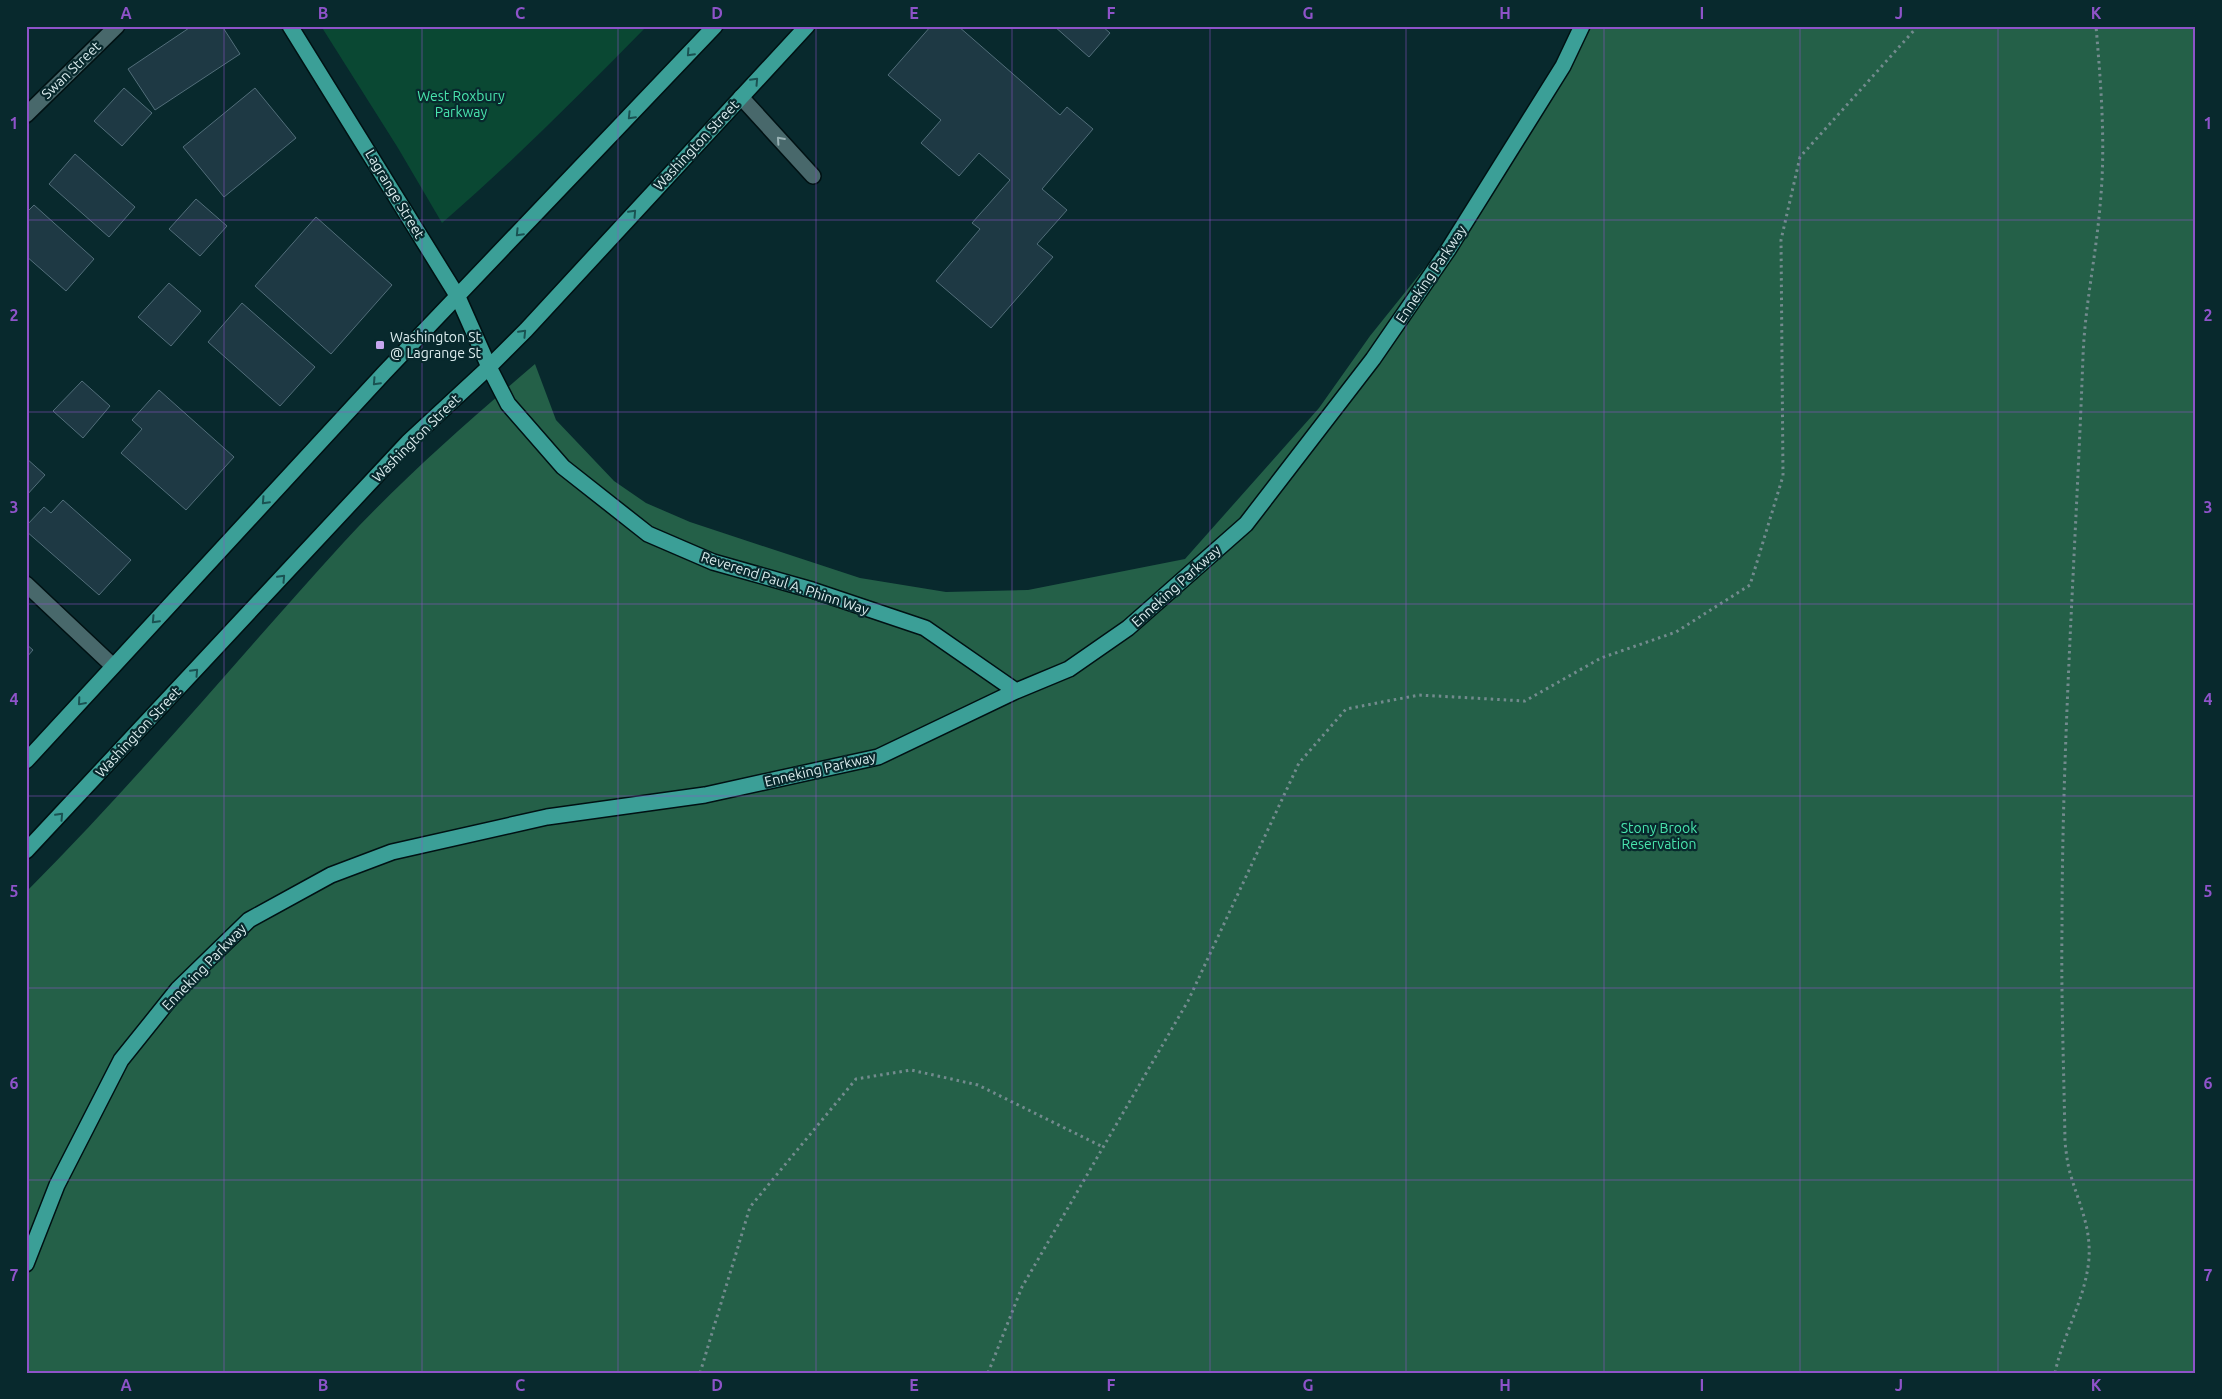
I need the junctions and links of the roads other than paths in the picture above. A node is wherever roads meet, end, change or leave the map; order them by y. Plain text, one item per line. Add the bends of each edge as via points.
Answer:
1 (117, 26) edge
2 (290, 26) edge
3 (715, 26) edge
4 (807, 26) edge
5 (1582, 26) edge
6 (741, 97) junction
7 (26, 115) edge
8 (813, 176) dead end
9 (458, 297) junction
10 (489, 367) junction
11 (26, 584) edge
12 (113, 666) junction
13 (1016, 691) junction
14 (26, 761) edge
15 (26, 851) edge
16 (26, 1264) edge

1 - 7 street, Swan Street
2 - 9 main road, Lagrange Street
3 -> 9 main road
6 -> 4 main road, Washington Street
5 - 13 main road, Enneking Parkway via 1563,66 1448,250 1373,358 1246,524 1128,628 1069,669
8 -> 6 street
10 -> 6 main road, Washington Street
9 - 10 main road, Lagrange Street
9 -> 12 main road
10 - 13 main road, Reverend Paul A. Phinn Way via 508,404 563,467 648,534 713,562 812,590 925,628
15 -> 10 main road, Washington Street via 408,442
11 - 12 street
12 -> 14 main road
13 - 16 main road, Enneking Parkway via 878,757 705,795 547,817 392,852 330,875 249,920 178,990 122,1060 57,1185

